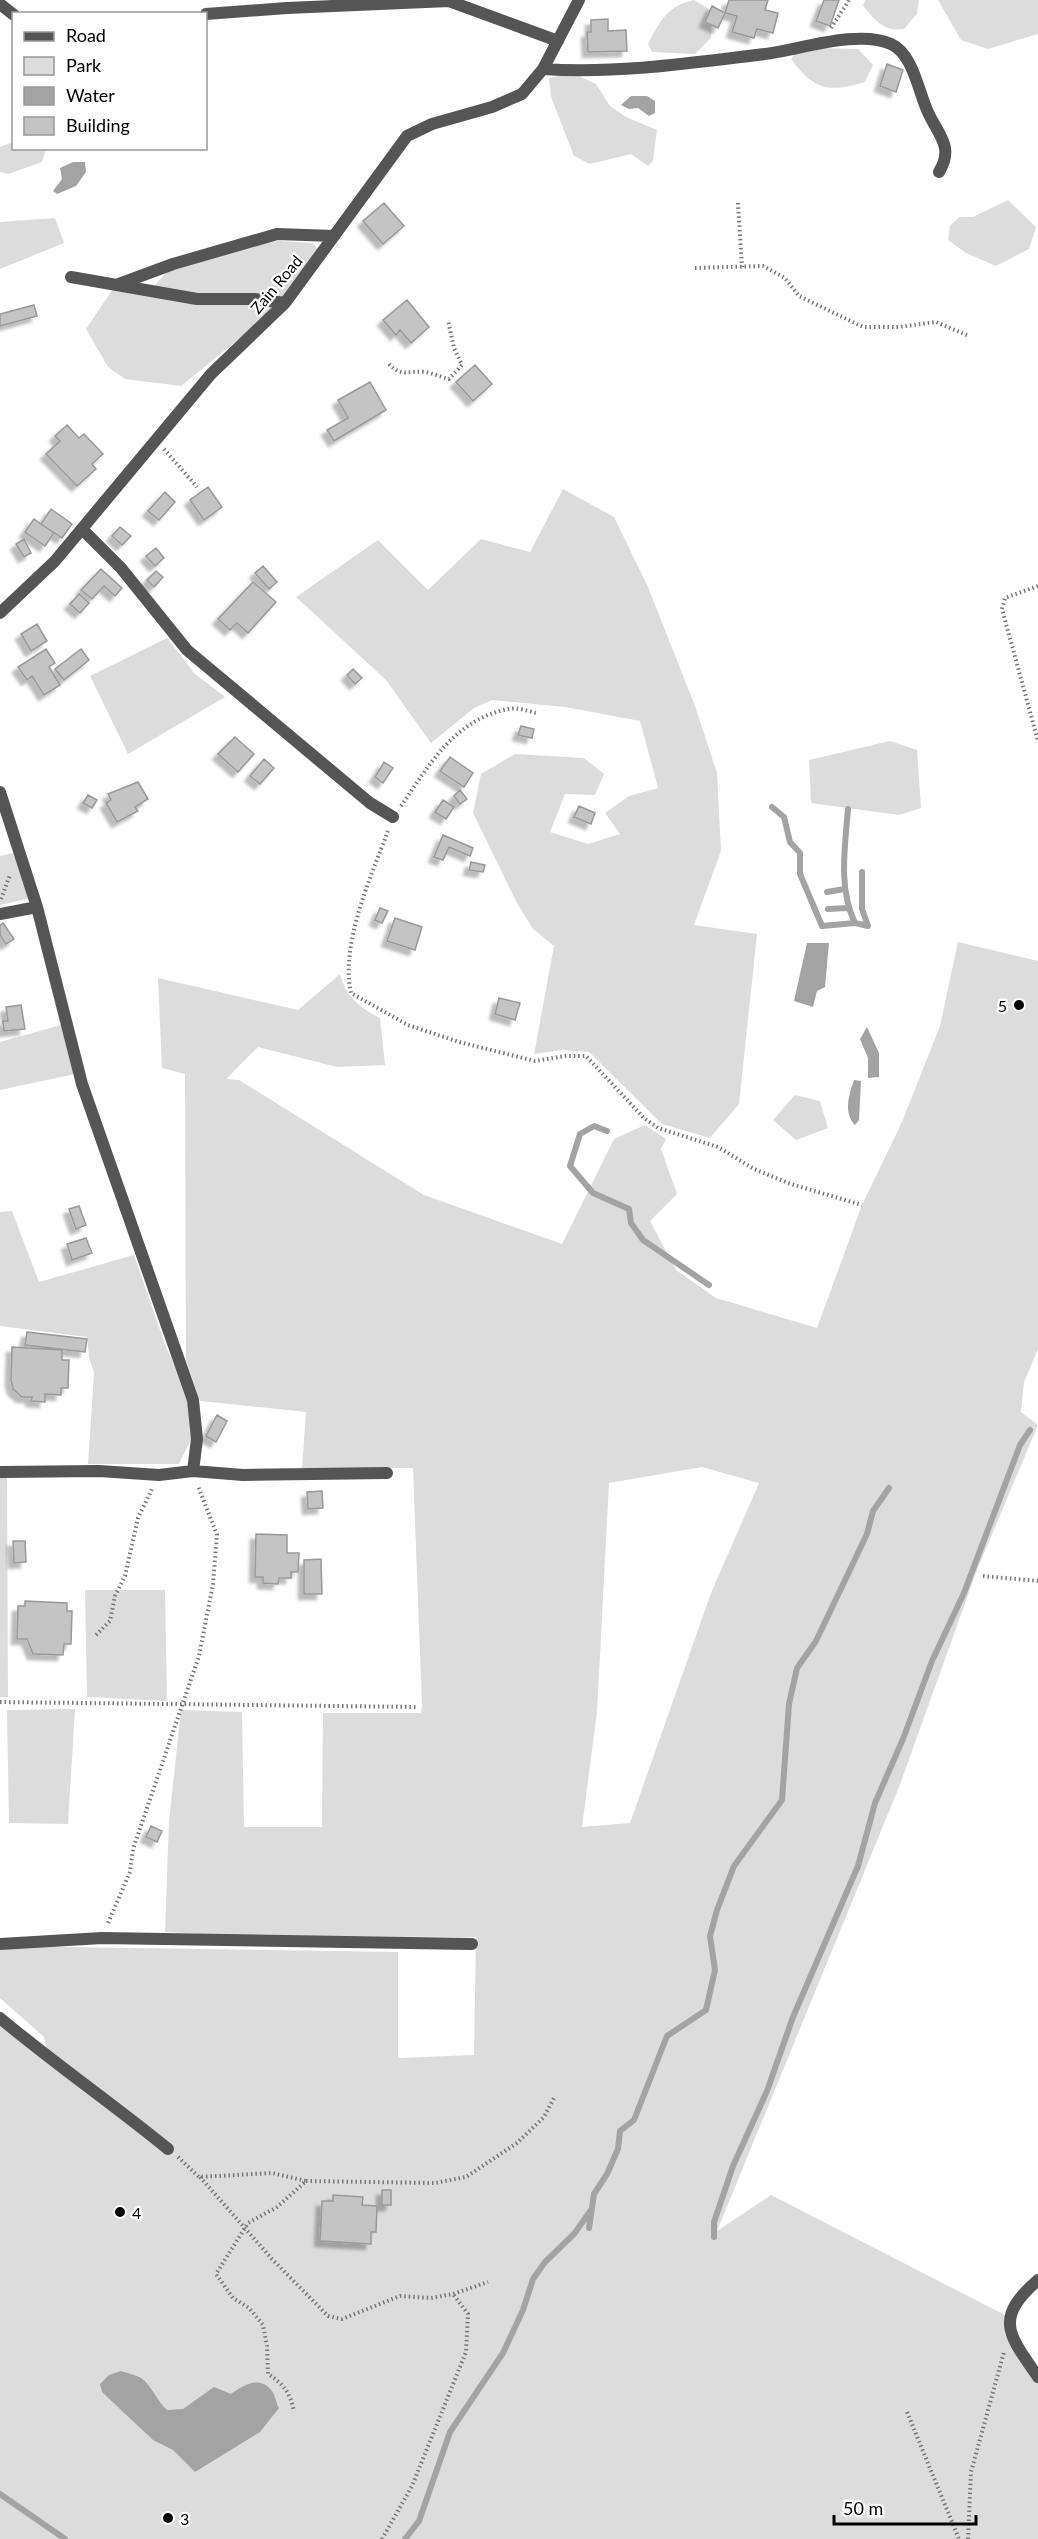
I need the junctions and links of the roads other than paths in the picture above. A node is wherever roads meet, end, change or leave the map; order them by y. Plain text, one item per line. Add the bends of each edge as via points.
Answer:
1 (579, 0) edge
2 (449, 1) edge
3 (0, 4) edge
4 (12, 13) edge
5 (207, 14) edge
6 (558, 41) junction
7 (543, 69) junction
8 (939, 172) dead end
9 (334, 236) junction
10 (71, 277) dead end
11 (119, 284) junction
12 (285, 303) junction
13 (82, 529) junction
14 (0, 613) edge
15 (0, 792) edge
16 (393, 817) road end
17 (36, 906) junction
18 (0, 914) edge
19 (193, 1471) junction
20 (0, 1472) edge
21 (387, 1473) dead end
22 (0, 1944) edge
23 (472, 1944) dead end
24 (0, 2018) edge
25 (168, 2149) road end
26 (1038, 2280) edge
27 (1038, 2377) edge

1 - 6 street, Zain Road
2 - 5 street
2 - 6 street
3 - 4 street
6 - 7 street, Zain Road
7 - 8 street via 584,72 821,44 873,40 890,43 909,64 943,140 945,162
7 - 9 street, Zain Road via 522,94 407,136
9 - 11 street via 277,234
9 - 12 street, Zain Road
10 - 11 street
11 - 12 street via 197,299
12 - 13 street, Zain Road via 211,374
13 - 14 street, Zain Road via 27,590
13 - 16 street via 121,568 187,650 361,797
15 - 17 street
17 - 18 street
17 - 19 street via 82,1084 193,1400 197,1439
19 - 20 street via 159,1475
19 - 21 street via 255,1475
22 - 23 street via 102,1938
24 - 25 street
26 - 27 street via 1018,2298 1009,2320 1010,2332

